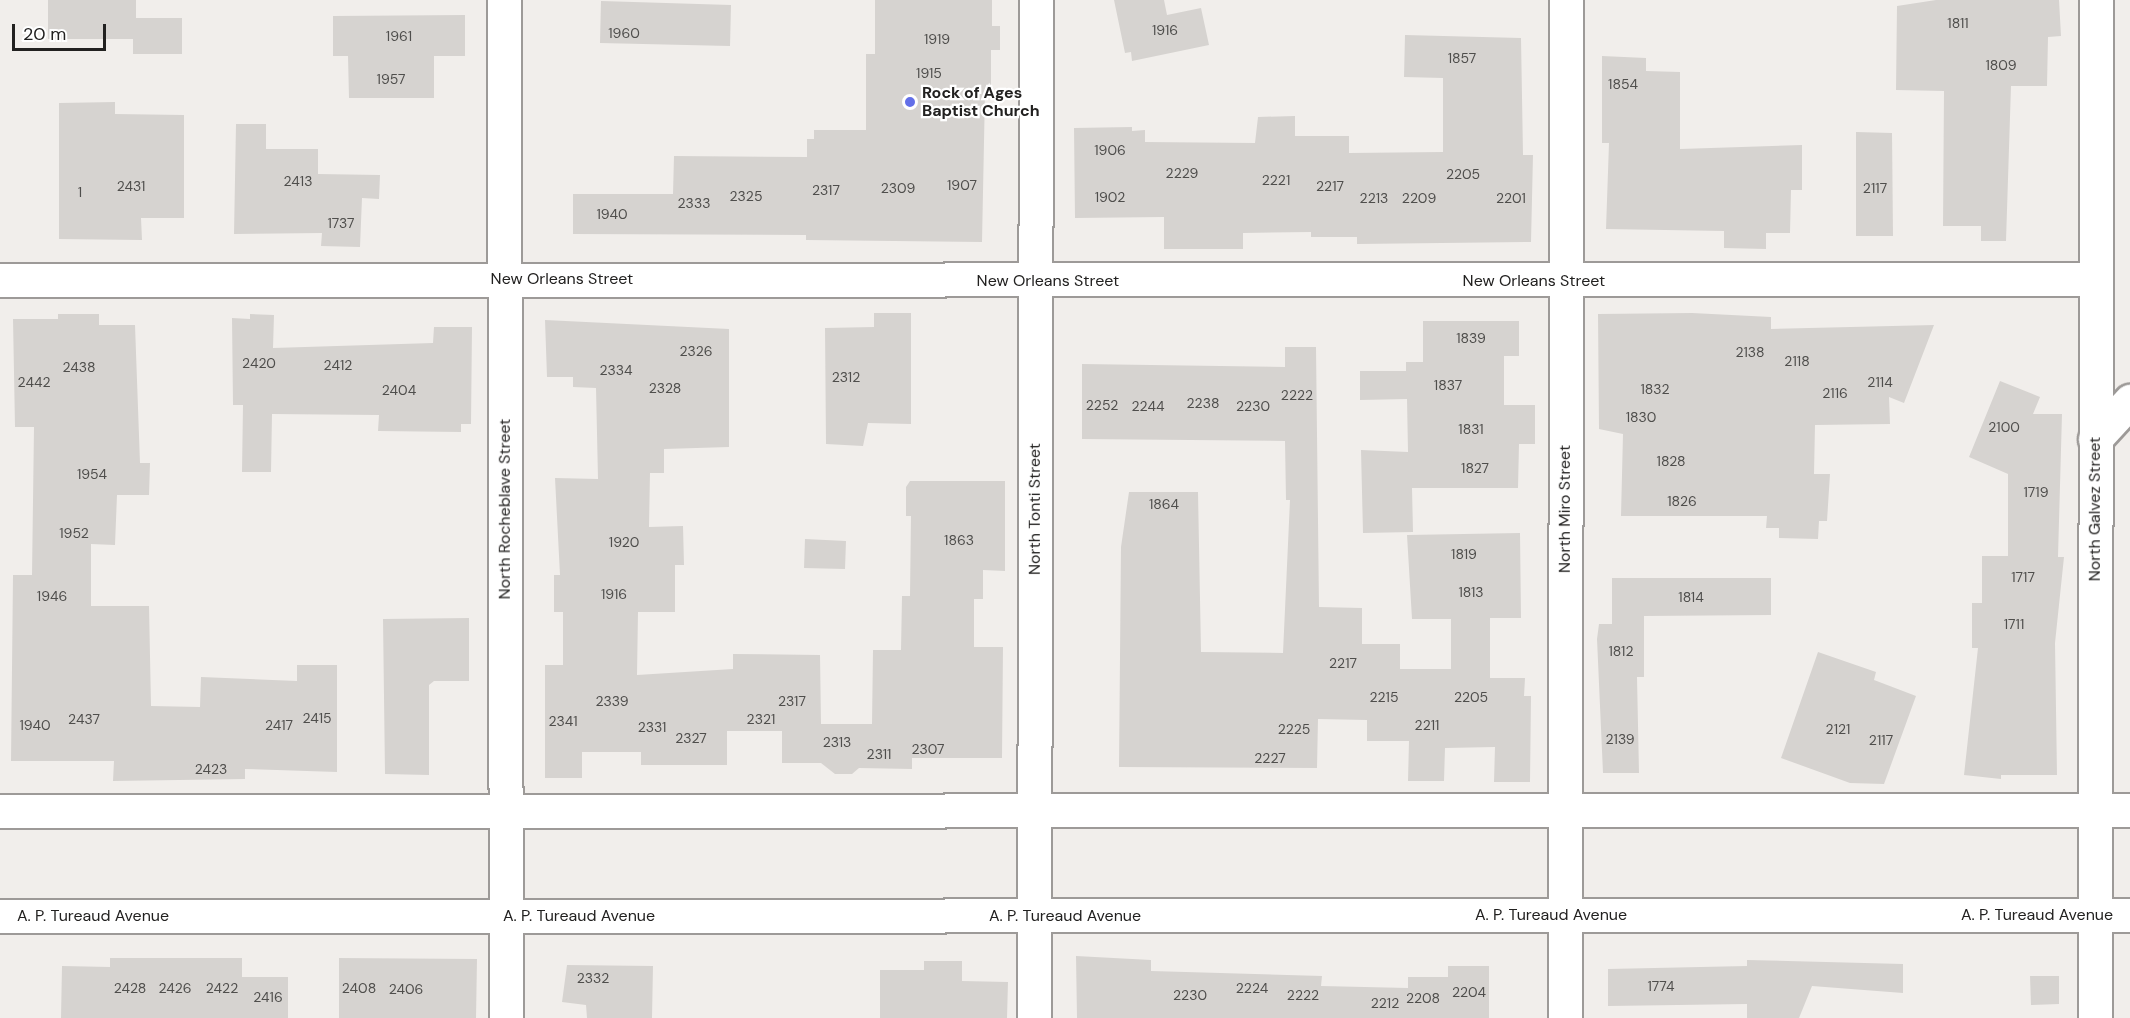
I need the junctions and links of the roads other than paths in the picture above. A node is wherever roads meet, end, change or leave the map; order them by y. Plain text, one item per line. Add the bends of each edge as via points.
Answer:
1 (504, 0) edge
2 (1036, 0) edge
3 (1566, 0) edge
4 (2096, 0) edge
5 (504, 278) junction
6 (2096, 279) junction
7 (0, 280) edge
8 (1035, 281) junction
9 (1566, 281) junction
10 (2130, 401) edge
11 (2095, 439) junction
12 (2095, 810) junction
13 (2130, 810) edge
14 (0, 811) edge
15 (506, 811) junction
16 (1035, 811) junction
17 (1565, 811) junction
18 (2095, 915) junction
19 (2130, 915) edge
20 (0, 916) edge
21 (506, 916) junction
22 (1035, 916) junction
23 (1565, 916) junction
24 (506, 1018) edge
25 (1034, 1018) edge
26 (1565, 1018) edge
27 (2095, 1018) edge

1 - 5 street, North Rocheblave Street
2 - 8 street, North Tonti Street
3 - 9 street, North Miro Street
4 - 6 street, North Galvez Street
5 - 7 street, New Orleans Street
5 - 8 street, New Orleans Street
5 - 15 street, North Rocheblave Street
6 - 9 street, New Orleans Street
6 - 11 street, North Galvez Street
8 - 9 street, New Orleans Street
8 - 16 street, North Tonti Street
9 - 17 street, North Miro Street
10 - 11 street
11 - 12 street, North Galvez Street
12 - 13 street
12 - 17 street
12 - 18 street, North Galvez Street
14 - 15 street
15 - 16 street
15 - 21 street, North Rocheblave Street
16 - 17 street
16 - 22 street, North Tonti Street
17 - 23 street, North Miro Street
18 - 19 street, A. P. Tureaud Avenue
18 - 23 street, A. P. Tureaud Avenue
18 - 27 street, North Galvez Street
20 - 21 street, A. P. Tureaud Avenue
21 - 22 street, A. P. Tureaud Avenue
21 - 24 street, North Rocheblave Street
22 - 23 street, A. P. Tureaud Avenue
22 - 25 street, North Tonti Street
23 - 26 street, North Miro Street

